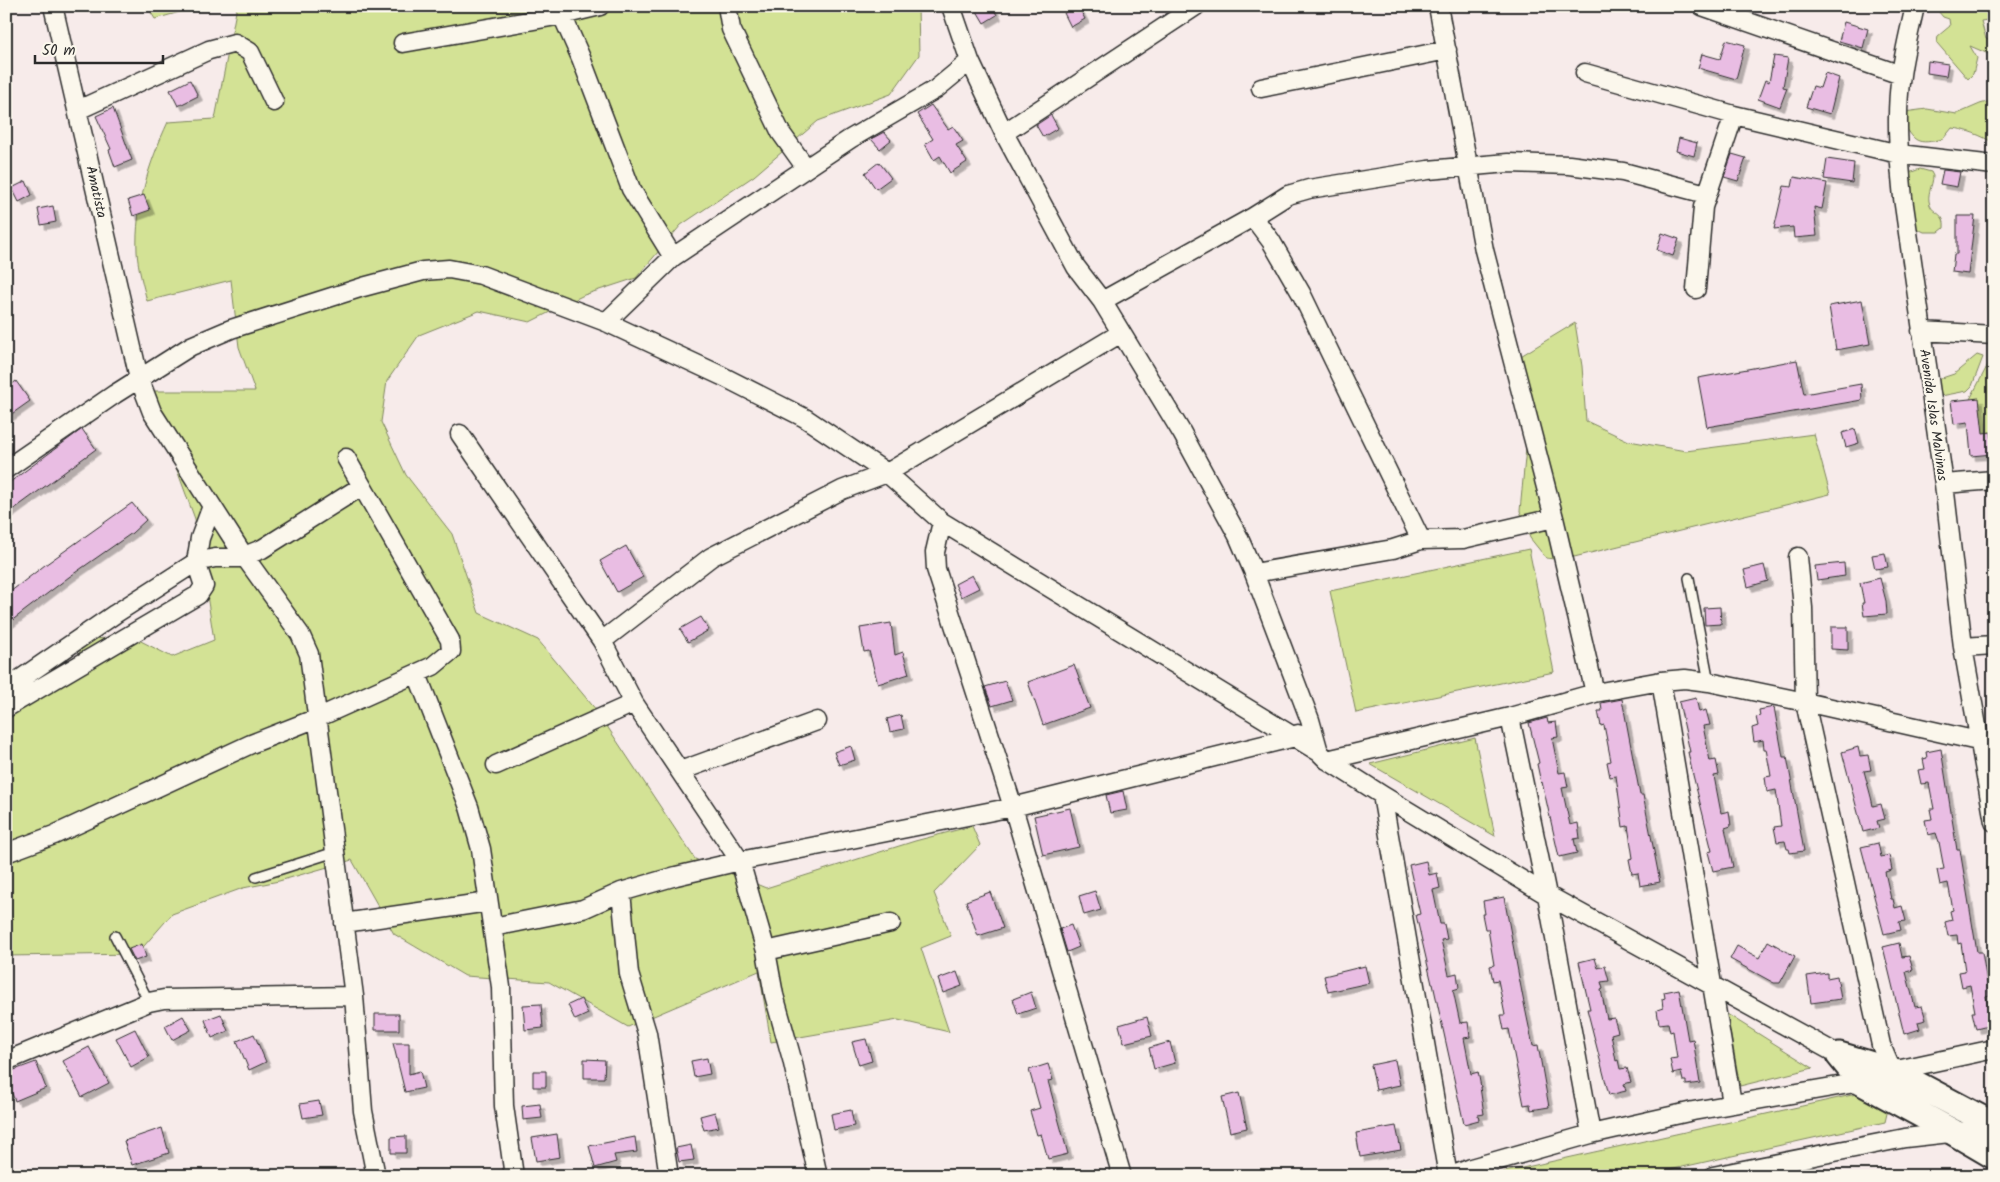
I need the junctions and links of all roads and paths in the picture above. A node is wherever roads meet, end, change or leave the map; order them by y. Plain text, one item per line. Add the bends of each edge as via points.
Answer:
1 (53, 6) edge
2 (600, 6) edge
3 (727, 6) edge
4 (951, 6) edge
5 (1196, 6) edge
6 (1438, 6) edge
7 (1702, 6) edge
8 (1915, 6) edge
9 (562, 16) junction
10 (403, 43) dead end
11 (1447, 50) junction
12 (970, 61) junction
13 (1585, 73) dead end
14 (1901, 75) junction
15 (1261, 88) dead end
16 (274, 102) dead end
17 (78, 110) junction
18 (1734, 115) junction
19 (1004, 133) junction
20 (1899, 154) junction
21 (1994, 165) edge
22 (1467, 166) junction
23 (806, 168) junction
24 (1706, 194) junction
25 (1253, 218) junction
26 (674, 257) junction
27 (1696, 289) dead end
28 (1102, 300) junction
29 (606, 322) junction
30 (1921, 331) junction
31 (1121, 333) junction
32 (1994, 335) edge
33 (139, 378) junction
34 (460, 434) dead end
35 (346, 458) dead end
36 (6, 469) edge
37 (887, 473) junction
38 (1994, 480) edge
39 (1944, 484) junction
40 (362, 486) junction
41 (212, 506) junction
42 (1554, 518) junction
43 (942, 522) junction
44 (1421, 540) junction
45 (244, 556) junction
46 (1798, 557) dead end
47 (196, 562) junction
48 (1254, 573) junction
49 (1689, 578) dead end
50 (602, 641) junction
51 (1994, 645) edge
52 (1963, 647) junction
53 (417, 674) junction
54 (1661, 681) junction
55 (1709, 682) junction
56 (6, 688) edge
57 (1595, 694) junction
58 (1805, 702) junction
59 (634, 703) junction
60 (6, 708) edge
61 (1510, 717) junction
62 (317, 718) junction
63 (1310, 720) junction
64 (817, 721) dead end
65 (1295, 737) junction
66 (1986, 745) edge
67 (1323, 756) junction
68 (496, 765) dead end
69 (680, 772) junction
70 (1382, 795) junction
71 (1013, 808) junction
72 (1994, 822) edge
73 (335, 852) junction
74 (6, 853) edge
75 (740, 861) junction
76 (256, 877) dead end
77 (621, 892) junction
78 (1547, 895) junction
79 (488, 902) junction
80 (891, 923) dead end
81 (344, 924) junction
82 (492, 927) junction
83 (115, 936) dead end
84 (766, 951) junction
85 (1713, 986) junction
86 (354, 996) junction
87 (149, 1002) junction
88 (1994, 1049) edge
89 (1839, 1055) junction
90 (6, 1061) edge
91 (1892, 1071) junction
92 (1861, 1082) junction
93 (1732, 1103) junction
94 (1994, 1127) edge
95 (1953, 1132) junction
96 (1591, 1134) junction
97 (1994, 1156) edge
98 (376, 1176) edge
99 (514, 1176) edge
100 (669, 1176) edge
101 (818, 1176) edge
102 (1122, 1176) edge
103 (1449, 1176) edge
104 (1713, 1176) edge

1 - 17 street, Amatista
2 - 9 street
3 - 23 street via 731,29 781,133
4 - 12 street
5 - 19 street
6 - 11 street
7 - 14 street
8 - 14 street, Avenida Islas Malvinas
9 - 10 street
9 - 26 street via 631,189
11 - 15 street
11 - 22 street
12 - 19 street
12 - 23 street via 936,89
13 - 18 street
14 - 20 street, Avenida Islas Malvinas
16 - 17 street via 250,52 235,43 209,50
17 - 33 street, Amatista
18 - 20 street
18 - 24 street
19 - 28 street via 1076,267
20 - 21 street
20 - 30 street, Avenida Islas Malvinas
22 - 24 street via 1508,163 1569,165 1623,172
22 - 25 street via 1309,190 1288,196
22 - 42 street via 1484,250
23 - 26 street
24 - 27 street
25 - 28 street
25 - 44 street via 1271,241 1301,293
26 - 29 street
28 - 31 street
29 - 33 street via 481,274 449,268 423,271 232,330 191,346
29 - 37 street via 805,418
30 - 32 street
30 - 39 street, Avenida Islas Malvinas
31 - 37 street
31 - 48 street via 1215,492
33 - 36 street
33 - 41 street, Amatista via 152,412
34 - 50 street
35 - 40 street
37 - 43 street
37 - 50 street via 842,490 711,557
38 - 39 street
39 - 52 street, Avenida Islas Malvinas
40 - 45 street via 262,549
40 - 53 street via 450,640 451,651
41 - 45 street, Amatista
41 - 47 street via 200,538
42 - 44 street via 1463,539
42 - 57 street
43 - 65 street
43 - 71 street via 934,552 936,569
44 - 48 street via 1393,549
45 - 47 street
45 - 62 street, Amatista via 300,634 309,654
46 - 58 street via 1803,608
47 - 56 street
47 - 60 street via 204,586 198,595
48 - 63 street
49 - 55 lane
50 - 59 street
51 - 52 street
52 - 66 street, Avenida Islas Malvinas
53 - 62 street
53 - 79 street via 469,806 481,848
54 - 55 street
54 - 57 street
54 - 85 street
55 - 58 street
57 - 61 street
58 - 66 street
58 - 91 street via 1881,1045
59 - 68 street
59 - 69 street
61 - 67 street
61 - 78 street
62 - 73 street, Amatista
62 - 74 street via 251,744 54,836
63 - 65 street
63 - 67 street
64 - 69 street
65 - 67 street
65 - 71 street
66 - 72 street, Avenida Islas Malvinas
67 - 70 street
69 - 75 street
70 - 78 street
70 - 103 street
71 - 75 street
71 - 102 street
73 - 76 lane
73 - 81 street, Amatista
75 - 77 street
75 - 84 street
77 - 82 street via 583,909
77 - 100 street via 629,974 647,1033
78 - 85 street
78 - 96 street
79 - 81 street
79 - 82 street
80 - 84 street
81 - 86 street, Amatista
82 - 99 street via 501,987 504,1106
83 - 87 lane
84 - 101 street
85 - 89 street
85 - 93 street
86 - 87 street via 164,999
86 - 98 street, Amatista via 364,1111
87 - 90 street
88 - 91 street
89 - 91 main road
89 - 92 main road
91 - 92 street
91 - 94 main road
92 - 93 street
92 - 95 main road
93 - 96 street
94 - 95 street
95 - 97 main road
95 - 104 street via 1905,1138
96 - 103 street

